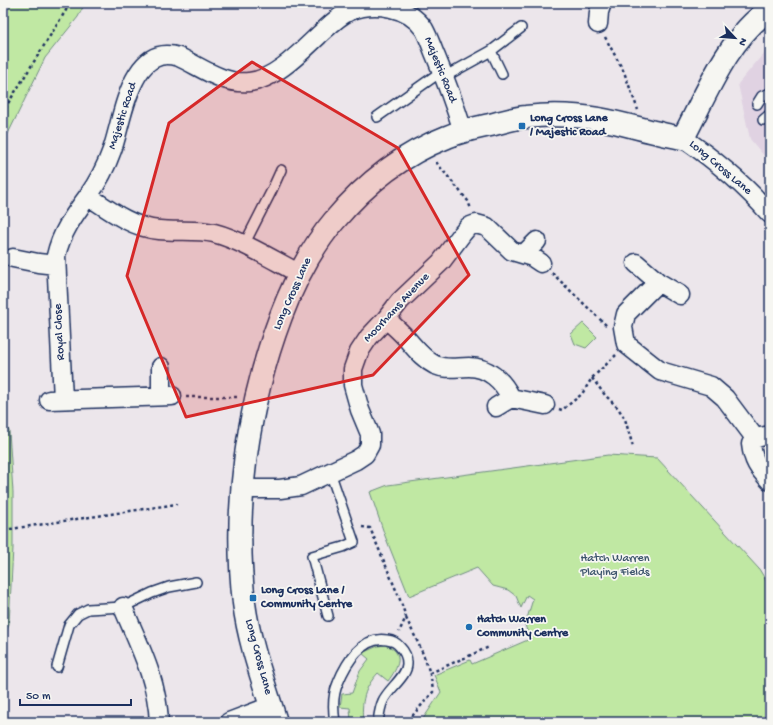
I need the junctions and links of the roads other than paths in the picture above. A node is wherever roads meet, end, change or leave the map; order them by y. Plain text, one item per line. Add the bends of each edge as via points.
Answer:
1 (602, 3) edge
2 (391, 5) edge
3 (770, 9) edge
4 (598, 24) road end
5 (521, 28) dead end
6 (491, 52) junction
7 (443, 74) junction
8 (502, 74) dead end
9 (770, 93) edge
10 (756, 104) dead end
11 (377, 117) dead end
12 (463, 131) junction
13 (683, 138) junction
14 (281, 170) dead end
15 (88, 196) junction
16 (770, 214) edge
17 (537, 241) dead end
18 (244, 245) junction
19 (524, 254) junction
20 (13, 258) dead end
21 (541, 263) road end
22 (636, 263) dead end
23 (56, 265) junction
24 (300, 274) junction
25 (658, 282) junction
26 (680, 294) dead end
27 (386, 319) junction
28 (161, 367) dead end
29 (544, 405) road end
30 (762, 437) edge
31 (330, 472) junction
32 (770, 480) edge
33 (243, 489) junction
34 (196, 582) dead end
35 (123, 606) junction
36 (328, 616) dead end
37 (57, 667) dead end
38 (274, 714) edge
39 (159, 722) edge
40 (229, 722) edge
41 (335, 722) edge
42 (378, 722) edge

1 - 4 street
2 - 7 street, Majestic Road via 410,16 423,28
2 - 15 street, Majestic Road via 349,11 337,18 272,74 250,82 227,80 171,54 163,54 152,59 143,67 132,86 107,165
3 - 13 street via 734,46 712,81
5 - 6 lane
6 - 7 lane
6 - 8 lane
7 - 11 lane
7 - 12 street, Majestic Road
9 - 10 lane via 762,96
12 - 13 street, Long Cross Lane via 523,117 561,116 600,119
12 - 24 street, Long Cross Lane via 400,161 377,178 333,222 310,254
13 - 16 street, Long Cross Lane via 723,168
14 - 18 lane
15 - 18 street via 120,216 152,230 204,231
15 - 23 street, Royal Close via 64,232
17 - 19 street
18 - 24 street
19 - 21 street
19 - 27 street, Moorhams Avenue via 512,251 487,226 476,224 468,227 442,262
20 - 23 street
22 - 25 street
23 - 28 street, Royal Close via 56,399 167,396
24 - 33 street, Long Cross Lane via 276,328 256,397
25 - 26 street
25 - 30 street via 626,314 623,327 626,344 660,371 711,386
27 - 29 street via 429,361 440,367 478,368 496,377 501,382 504,402
27 - 31 street, Moorhams Avenue via 364,344 353,369 354,393 370,434 370,445 361,457
30 - 32 street via 750,444 752,456 759,470
31 - 33 street, Moorhams Avenue via 308,483 290,488
31 - 36 lane via 354,542 312,556
33 - 38 street, Long Cross Lane via 241,540 244,604 252,641
34 - 35 lane via 169,587
35 - 37 lane via 88,609 78,614 70,625
35 - 39 street via 152,676
38 - 40 street
41 - 42 lane via 334,699 346,668 356,652 370,641 383,639 395,642 405,652 408,664 382,701

